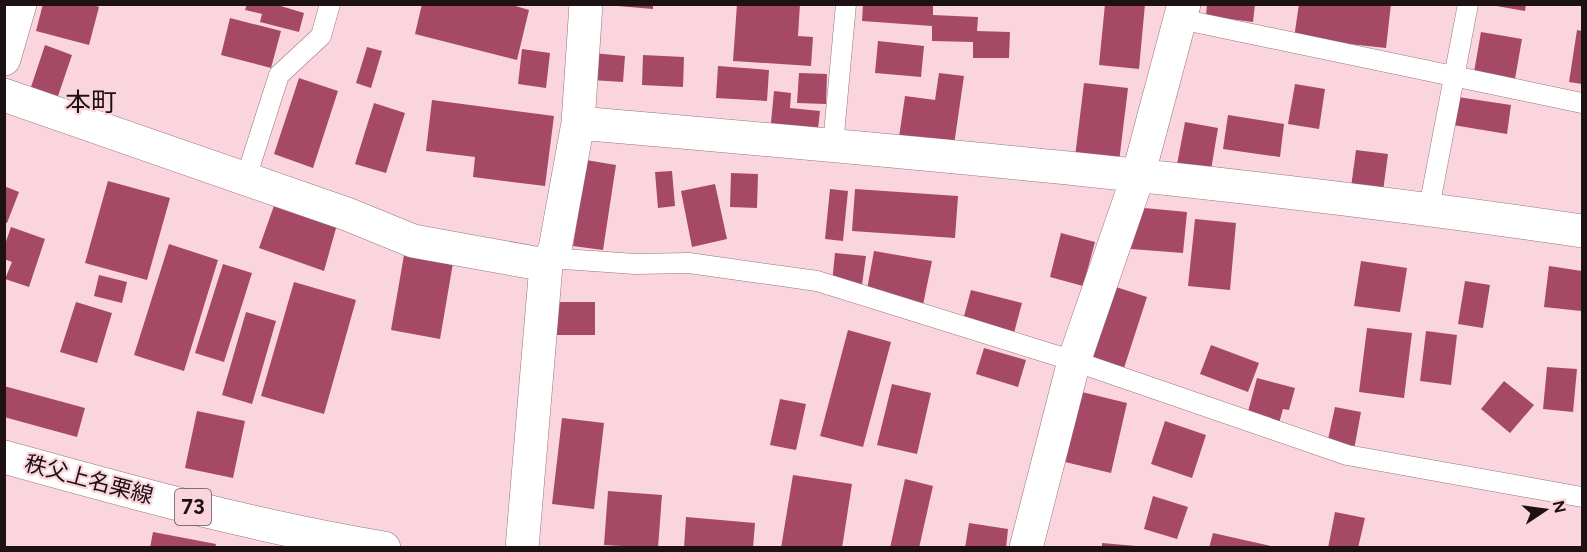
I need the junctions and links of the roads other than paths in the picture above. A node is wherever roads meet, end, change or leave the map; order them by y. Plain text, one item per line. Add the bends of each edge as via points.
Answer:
1 (20, 4) edge
2 (330, 4) edge
3 (586, 4) edge
4 (846, 4) edge
5 (1468, 4) edge
6 (1182, 12) edge
7 (4, 59) edge
8 (1454, 76) junction
9 (4, 95) edge
10 (1582, 103) edge
11 (578, 123) junction
12 (833, 145) junction
13 (1138, 176) junction
14 (246, 178) junction
15 (1429, 208) junction
16 (1582, 231) edge
17 (548, 262) junction
18 (1074, 361) junction
19 (4, 457) edge
20 (1582, 497) edge
21 (384, 548) edge
22 (522, 548) edge
23 (1026, 548) edge

1 - 7 street
2 - 14 lane via 321,36 279,75
3 - 11 street
4 - 12 lane
5 - 8 lane
6 - 8 lane
6 - 13 street
8 - 10 lane
8 - 15 lane
9 - 14 street
11 - 12 street
11 - 17 street via 555,249
12 - 13 street
13 - 15 street
13 - 18 street
14 - 17 street via 413,241
15 - 16 street
17 - 18 lane via 688,264 817,281
17 - 22 street
18 - 20 lane via 1347,455
18 - 23 street
19 - 21 street, 秩父上名栗線 / 73 via 303,533

